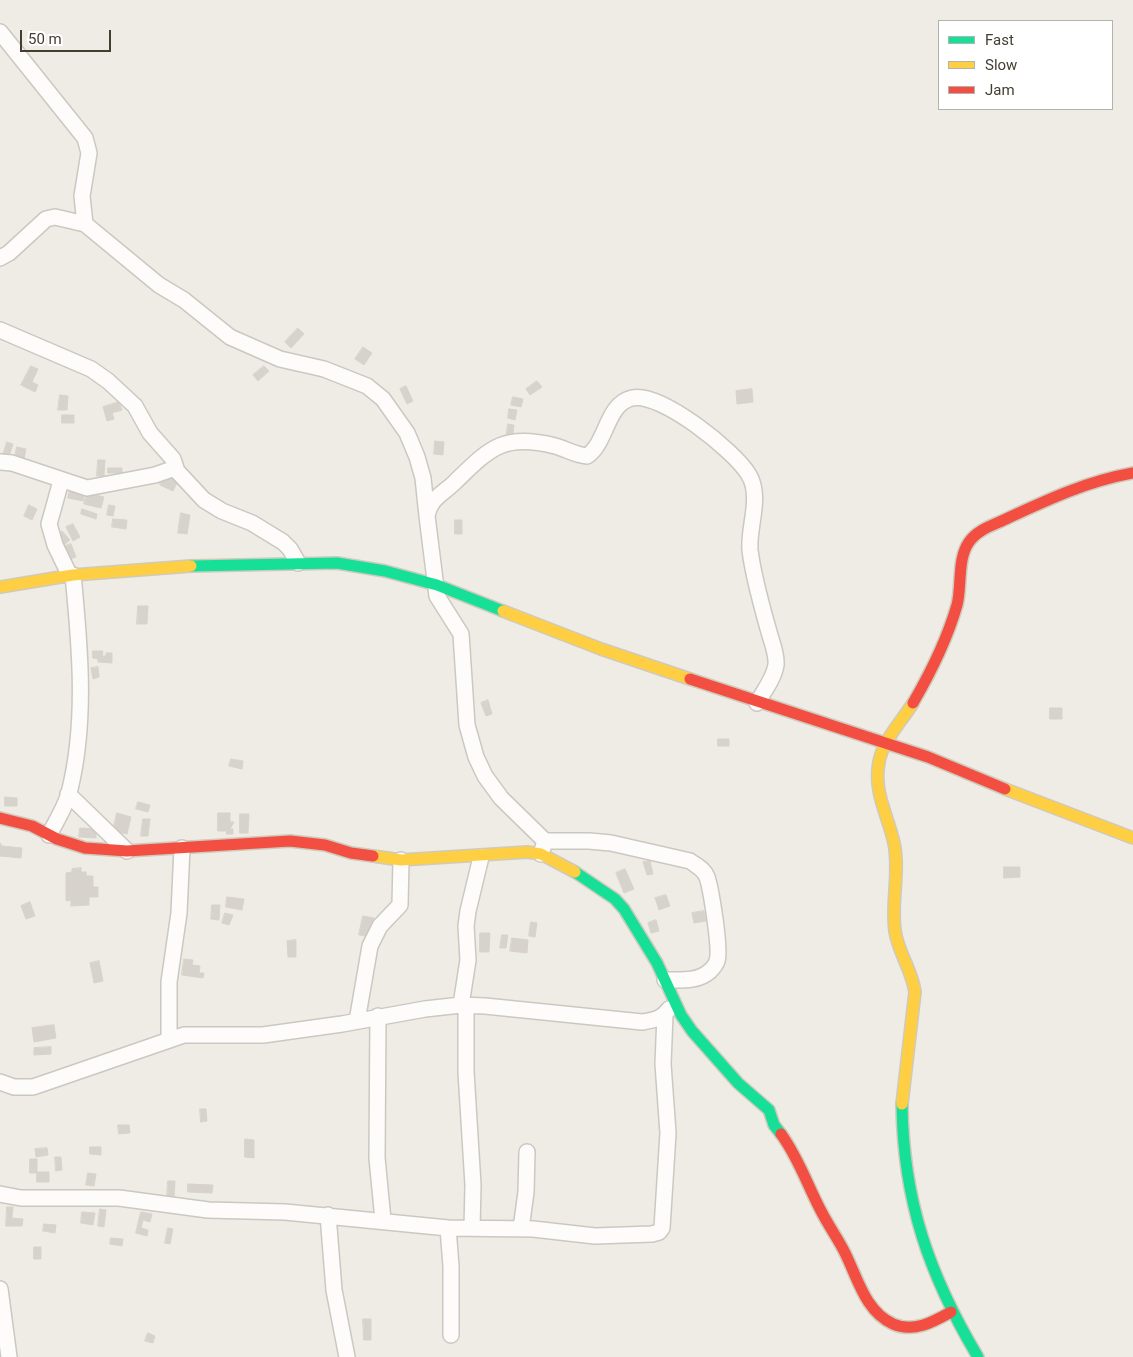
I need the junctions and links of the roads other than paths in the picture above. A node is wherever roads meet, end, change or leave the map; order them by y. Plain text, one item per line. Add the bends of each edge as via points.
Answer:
1 (0, 32) edge
2 (85, 224) junction
3 (0, 258) edge
4 (0, 330) edge
5 (0, 462) edge
6 (175, 468) junction
7 (1133, 473) edge
8 (61, 481) junction
9 (427, 516) junction
10 (298, 563) junction
11 (72, 576) junction
12 (437, 585) junction
13 (0, 587) edge
14 (757, 703) junction
15 (885, 745) junction
16 (68, 794) junction
17 (0, 818) edge
18 (49, 835) junction
19 (1133, 838) edge
20 (182, 848) junction
21 (543, 848) junction
22 (127, 851) junction
23 (482, 856) junction
24 (401, 860) junction
25 (665, 980) junction
26 (673, 997) junction
27 (464, 1005) junction
28 (665, 1015) junction
29 (378, 1016) junction
30 (357, 1021) junction
31 (169, 1040) junction
32 (0, 1082) edge
33 (527, 1152) dead end
34 (0, 1194) edge
35 (328, 1216) junction
36 (383, 1220) junction
37 (448, 1228) junction
38 (472, 1228) junction
39 (521, 1229) junction
40 (0, 1289) edge
41 (950, 1312) junction
42 (451, 1335) dead end
43 (9, 1357) edge
44 (347, 1357) edge
45 (978, 1357) edge

1 - 2 street via 85,138 89,153 82,196
2 - 3 street via 55,217 46,220
2 - 9 street via 230,337 280,359 346,376 383,399 407,433 417,457
4 - 6 street via 91,368 135,406 150,433 173,459
5 - 8 street via 12,463
6 - 8 street via 156,476 87,488
6 - 10 street via 204,500 283,542
7 - 15 street via 1063,491 974,536 965,547 961,587 939,653 905,716
8 - 11 street via 49,524 55,545
9 - 12 street
9 - 14 street via 428,507 436,497 494,447 518,441 537,442 587,456 596,451 618,407 630,398 640,397 676,413 701,428 728,451 750,476 754,490 750,548 776,666
10 - 11 street via 190,566
10 - 12 street via 337,564 384,571
11 - 13 street
11 - 16 street via 77,618 79,713
12 - 14 street via 601,649
12 - 21 street via 440,604 461,634 467,725 476,757 501,798
14 - 15 street
15 - 19 street via 928,757
15 - 41 street via 878,764 878,788 896,854 893,912 896,936 915,990 902,1100 902,1158 913,1215
16 - 18 street
16 - 22 street
17 - 18 street via 32,826
18 - 22 street via 85,848
20 - 22 street
20 - 24 street via 290,841
20 - 31 street via 179,913 169,982
21 - 23 street
21 - 25 street via 615,900 628,915
21 - 25 street via 589,841 611,843 690,861 702,868 710,894 717,961 701,976 688,980
23 - 24 street
23 - 27 street via 466,926 468,960
24 - 30 street via 400,905 380,926 370,946
25 - 26 street
26 - 28 street
26 - 41 street via 681,1015 712,1055 769,1110 774,1125 791,1148 844,1251 862,1294 893,1324 909,1328 927,1325
27 - 28 street via 624,1022 655,1020
27 - 29 street
27 - 38 street via 473,1185
28 - 39 street via 662,1064 668,1133 662,1228 652,1234 595,1236
29 - 30 street
29 - 36 street via 377,1149
30 - 31 street via 263,1035 184,1035
31 - 32 street via 33,1087 14,1087
33 - 39 street
34 - 35 street via 21,1198 119,1198 208,1210
35 - 36 street
35 - 44 street via 334,1290
36 - 37 street
37 - 38 street
37 - 42 street via 452,1266
38 - 39 street
40 - 43 street
41 - 45 street

